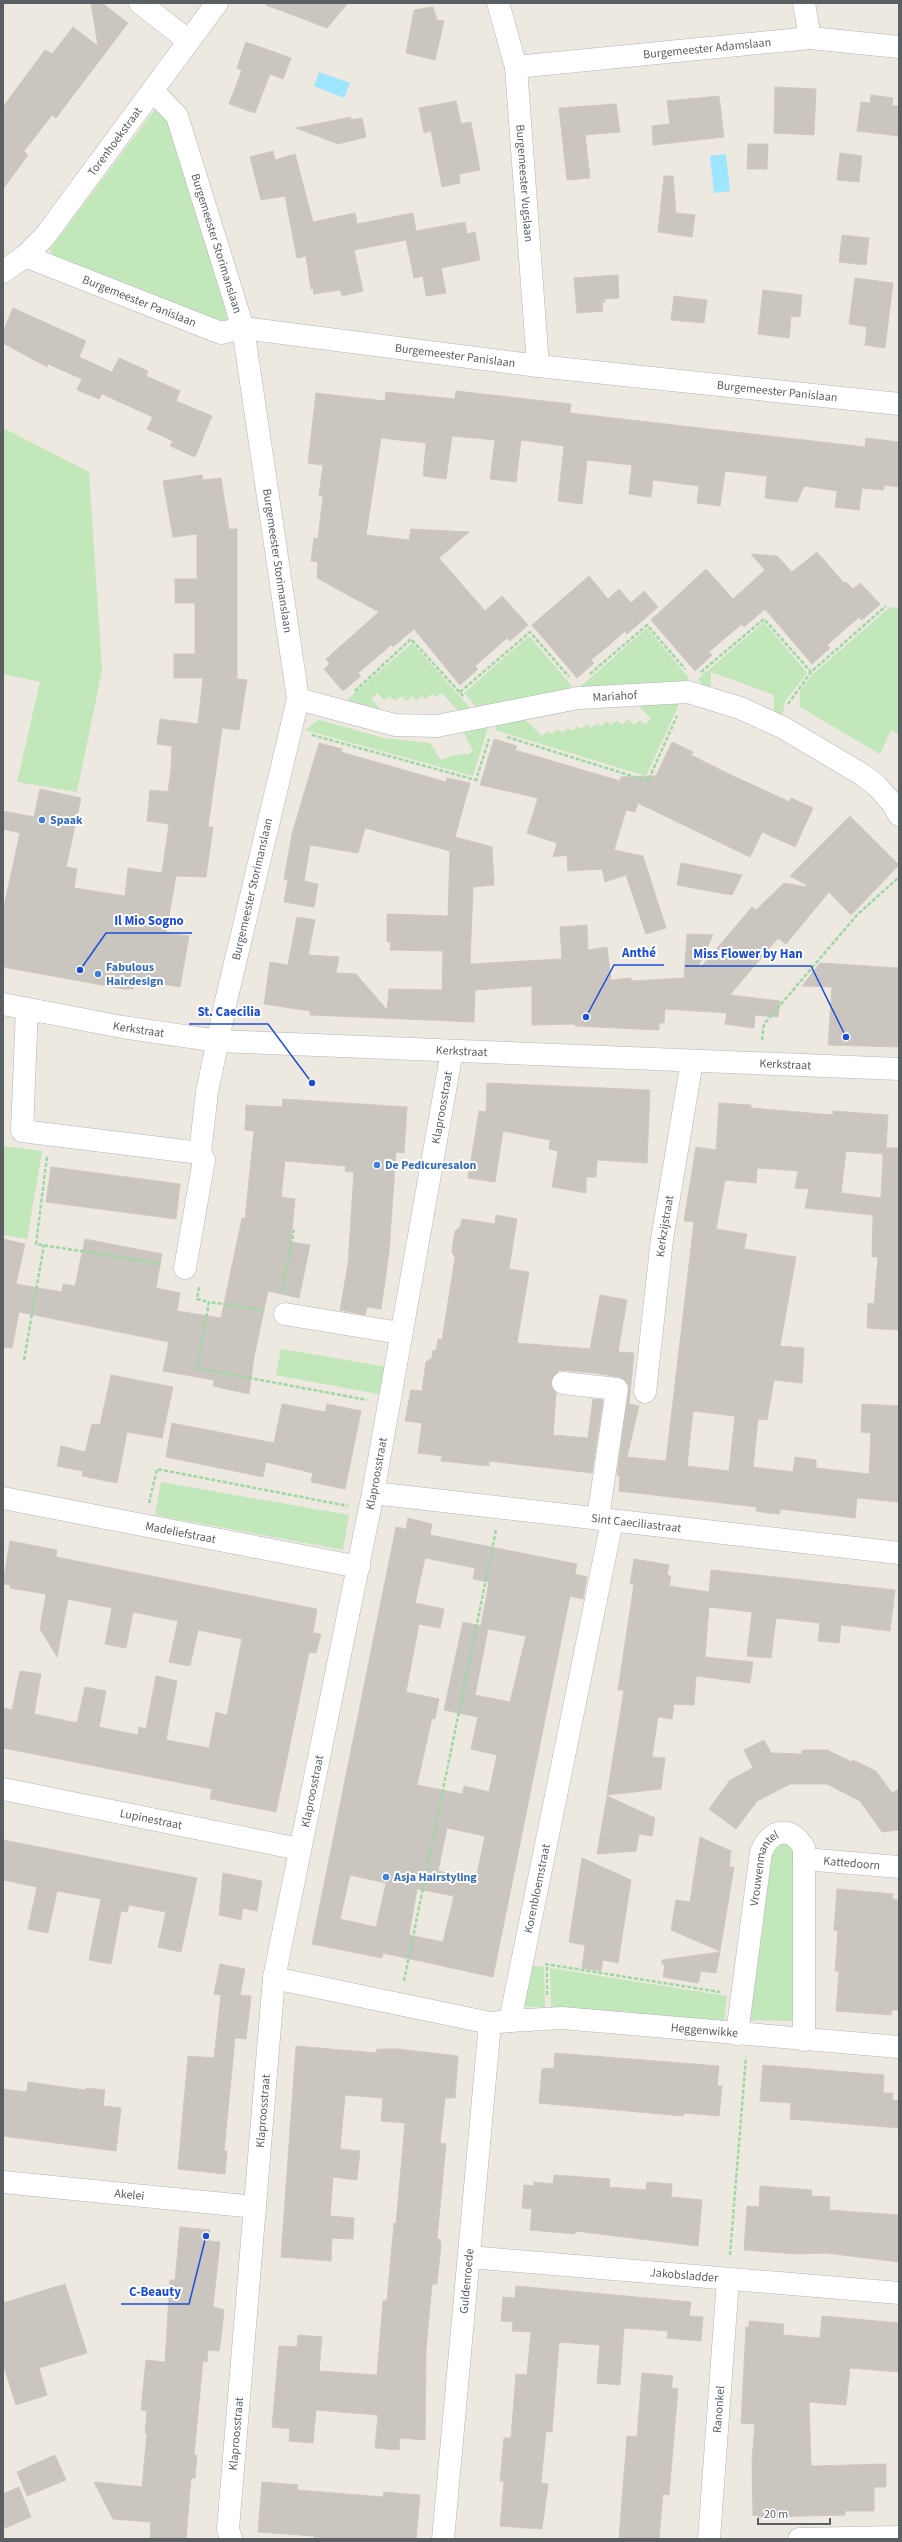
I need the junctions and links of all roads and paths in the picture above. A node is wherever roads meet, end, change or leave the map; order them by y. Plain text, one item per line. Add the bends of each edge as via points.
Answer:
1 (140, 3) edge
2 (217, 3) edge
3 (498, 3) edge
4 (804, 3) edge
5 (810, 38) junction
6 (190, 41) junction
7 (899, 47) edge
8 (516, 67) junction
9 (153, 92) junction
10 (25, 256) junction
11 (3, 272) edge
12 (243, 328) junction
13 (538, 366) junction
14 (899, 404) edge
15 (886, 606) dead end
16 (811, 672) junction
17 (700, 673) dead end
18 (588, 675) dead end
19 (571, 679) dead end
20 (688, 682) junction
21 (460, 692) junction
22 (298, 699) junction
23 (335, 709) junction
24 (490, 721) junction
25 (782, 727) junction
26 (291, 730) junction
27 (899, 815) edge
28 (899, 877) edge
29 (3, 1004) edge
30 (27, 1009) junction
31 (218, 1041) junction
32 (452, 1051) junction
33 (692, 1061) junction
34 (758, 1064) junction
35 (899, 1069) edge
36 (50, 1135) junction
37 (200, 1153) junction
38 (294, 1230) dead end
39 (44, 1245) junction
40 (185, 1268) joint
41 (281, 1313) junction
42 (400, 1333) junction
43 (24, 1360) dead end
44 (563, 1383) dead end
45 (645, 1392) dead end
46 (388, 1404) junction
47 (3, 1498) edge
48 (372, 1502) junction
49 (501, 1508) junction
50 (605, 1520) junction
51 (144, 1525) junction
52 (899, 1553) edge
53 (359, 1567) junction
54 (3, 1789) edge
55 (299, 1849) junction
56 (804, 1860) junction
57 (899, 1867) edge
58 (523, 1961) junction
59 (547, 1964) junction
60 (274, 1978) junction
61 (743, 1996) junction
62 (399, 2005) junction
63 (547, 2020) junction
64 (500, 2022) junction
65 (742, 2034) junction
66 (804, 2040) junction
67 (899, 2047) edge
68 (3, 2182) edge
69 (255, 2207) junction
70 (469, 2257) junction
71 (728, 2280) junction
72 (899, 2293) edge
73 (899, 2537) edge
74 (232, 2539) edge
75 (443, 2539) edge
76 (709, 2539) edge
77 (799, 2539) edge

1 - 6 street
2 - 6 street, Torenhoekstraat
3 - 8 street, Burgemeester Vugslaan
4 - 5 street
5 - 7 street, Burgemeester Adamslaan
5 - 8 street, Burgemeester Adamslaan
6 - 9 street, Torenhoekstraat
8 - 13 street, Burgemeester Vugslaan
9 - 10 street, Torenhoekstraat via 45,236
9 - 12 street, Burgemeester Storimanslaan via 177,116
10 - 11 street, Torenhoekstraat
10 - 12 street, Burgemeester Panislaan via 221,333
12 - 13 street, Burgemeester Panislaan
12 - 22 street, Burgemeester Storimanslaan
13 - 14 street, Burgemeester Panislaan
15 - 16 path
16 - 17 path via 764,619
16 - 25 path via 788,702
18 - 20 path via 647,625
19 - 21 path via 530,632
20 - 24 street, Mariahof via 578,698
20 - 24 path via 648,781
20 - 25 street, Mariahof
21 - 23 path via 411,639
21 - 24 path
22 - 23 street, Mariahof
22 - 26 street, Burgemeester Storimanslaan
23 - 24 street, Mariahof via 395,725 437,726
24 - 26 path via 476,780
25 - 27 street, Mariahof via 863,775 877,786
26 - 31 street, Burgemeester Storimanslaan
28 - 34 path via 857,915 764,1024
29 - 30 street, Kerkstraat
30 - 31 street, Kerkstraat via 122,1027
30 - 36 street via 22,1131
31 - 32 street, Kerkstraat
31 - 37 street, Burgemeester Storimanslaan via 207,1092
32 - 33 street, Kerkstraat
32 - 42 street, Klaproosstraat
33 - 34 street, Kerkstraat
33 - 45 street, Kerkzijstraat via 662,1240
34 - 35 street, Kerkstraat
36 - 37 street
36 - 39 path via 36,1244
37 - 40 street, Burgemeester Storimanslaan via 204,1160
38 - 41 path
39 - 40 path
39 - 43 path
41 - 42 street
41 - 46 path via 209,1302 196,1368
42 - 46 street, Klaproosstraat
44 - 50 street, Korenbloemstraat via 617,1389
46 - 48 street, Klaproosstraat
47 - 51 street, Madeliefstraat
48 - 49 street, Sint Caeciliastraat
48 - 51 path via 157,1469
48 - 53 street, Klaproosstraat
49 - 50 street, Sint Caeciliastraat
49 - 62 path
50 - 52 street, Sint Caeciliastraat
50 - 58 street, Korenbloemstraat
51 - 53 street, Madeliefstraat
53 - 55 street, Klaproosstraat
54 - 55 street, Lupinestraat
55 - 60 street, Klaproosstraat
56 - 57 street, Kattedoorn
56 - 61 street, Vrouwenmantel via 804,1848 794,1836 775,1834 765,1842 761,1852
56 - 66 street, Vrouwenmantel
58 - 59 path
58 - 64 street, Korenbloemstraat
59 - 61 path
59 - 63 path
60 - 62 street
60 - 69 street, Klaproosstraat
61 - 65 street, Vrouwenmantel
62 - 64 street
63 - 64 street, Heggenwikke
63 - 65 street, Heggenwikke via 562,2018
64 - 70 street, Guldenroede
65 - 66 street, Heggenwikke
65 - 71 path
66 - 67 street, Heggenwikke
68 - 69 street, Akelei
69 - 74 street, Klaproosstraat via 228,2529
70 - 71 street, Jakobsladder
70 - 75 street, Guldenroede
71 - 72 street, Jakobsladder
71 - 76 street, Ranonkel
73 - 77 street

